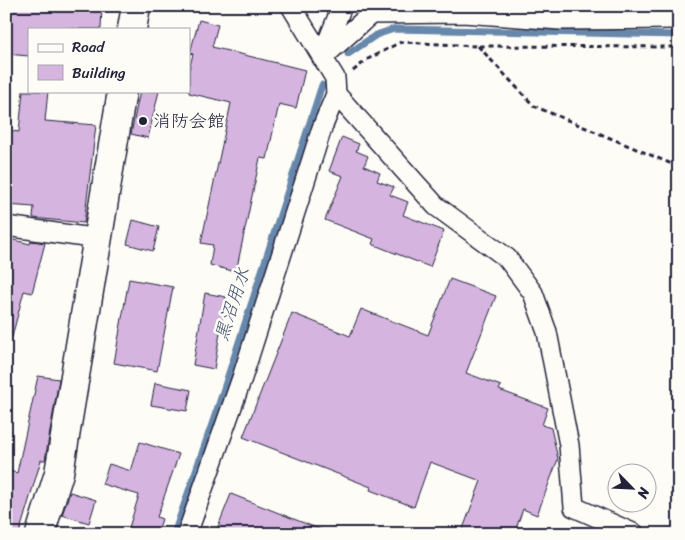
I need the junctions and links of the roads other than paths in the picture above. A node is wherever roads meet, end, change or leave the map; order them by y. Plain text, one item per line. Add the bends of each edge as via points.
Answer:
1 (136, 6) edge
2 (291, 6) edge
3 (342, 6) edge
4 (464, 10) edge
5 (562, 13) edge
6 (679, 19) edge
7 (132, 28) edge
8 (322, 58) junction
9 (122, 92) edge
10 (336, 94) junction
11 (6, 226) edge
12 (99, 240) junction
13 (40, 534) edge
14 (187, 534) edge
15 (635, 534) edge

1 - 7 street
2 - 8 street
3 - 8 street
4 - 5 street
4 - 8 street via 371,14
5 - 6 street
8 - 10 street via 335,78
9 - 12 street
10 - 14 street
10 - 15 street via 436,206 507,258 533,293 547,332 569,445 574,507
11 - 12 street
12 - 13 street via 59,474

